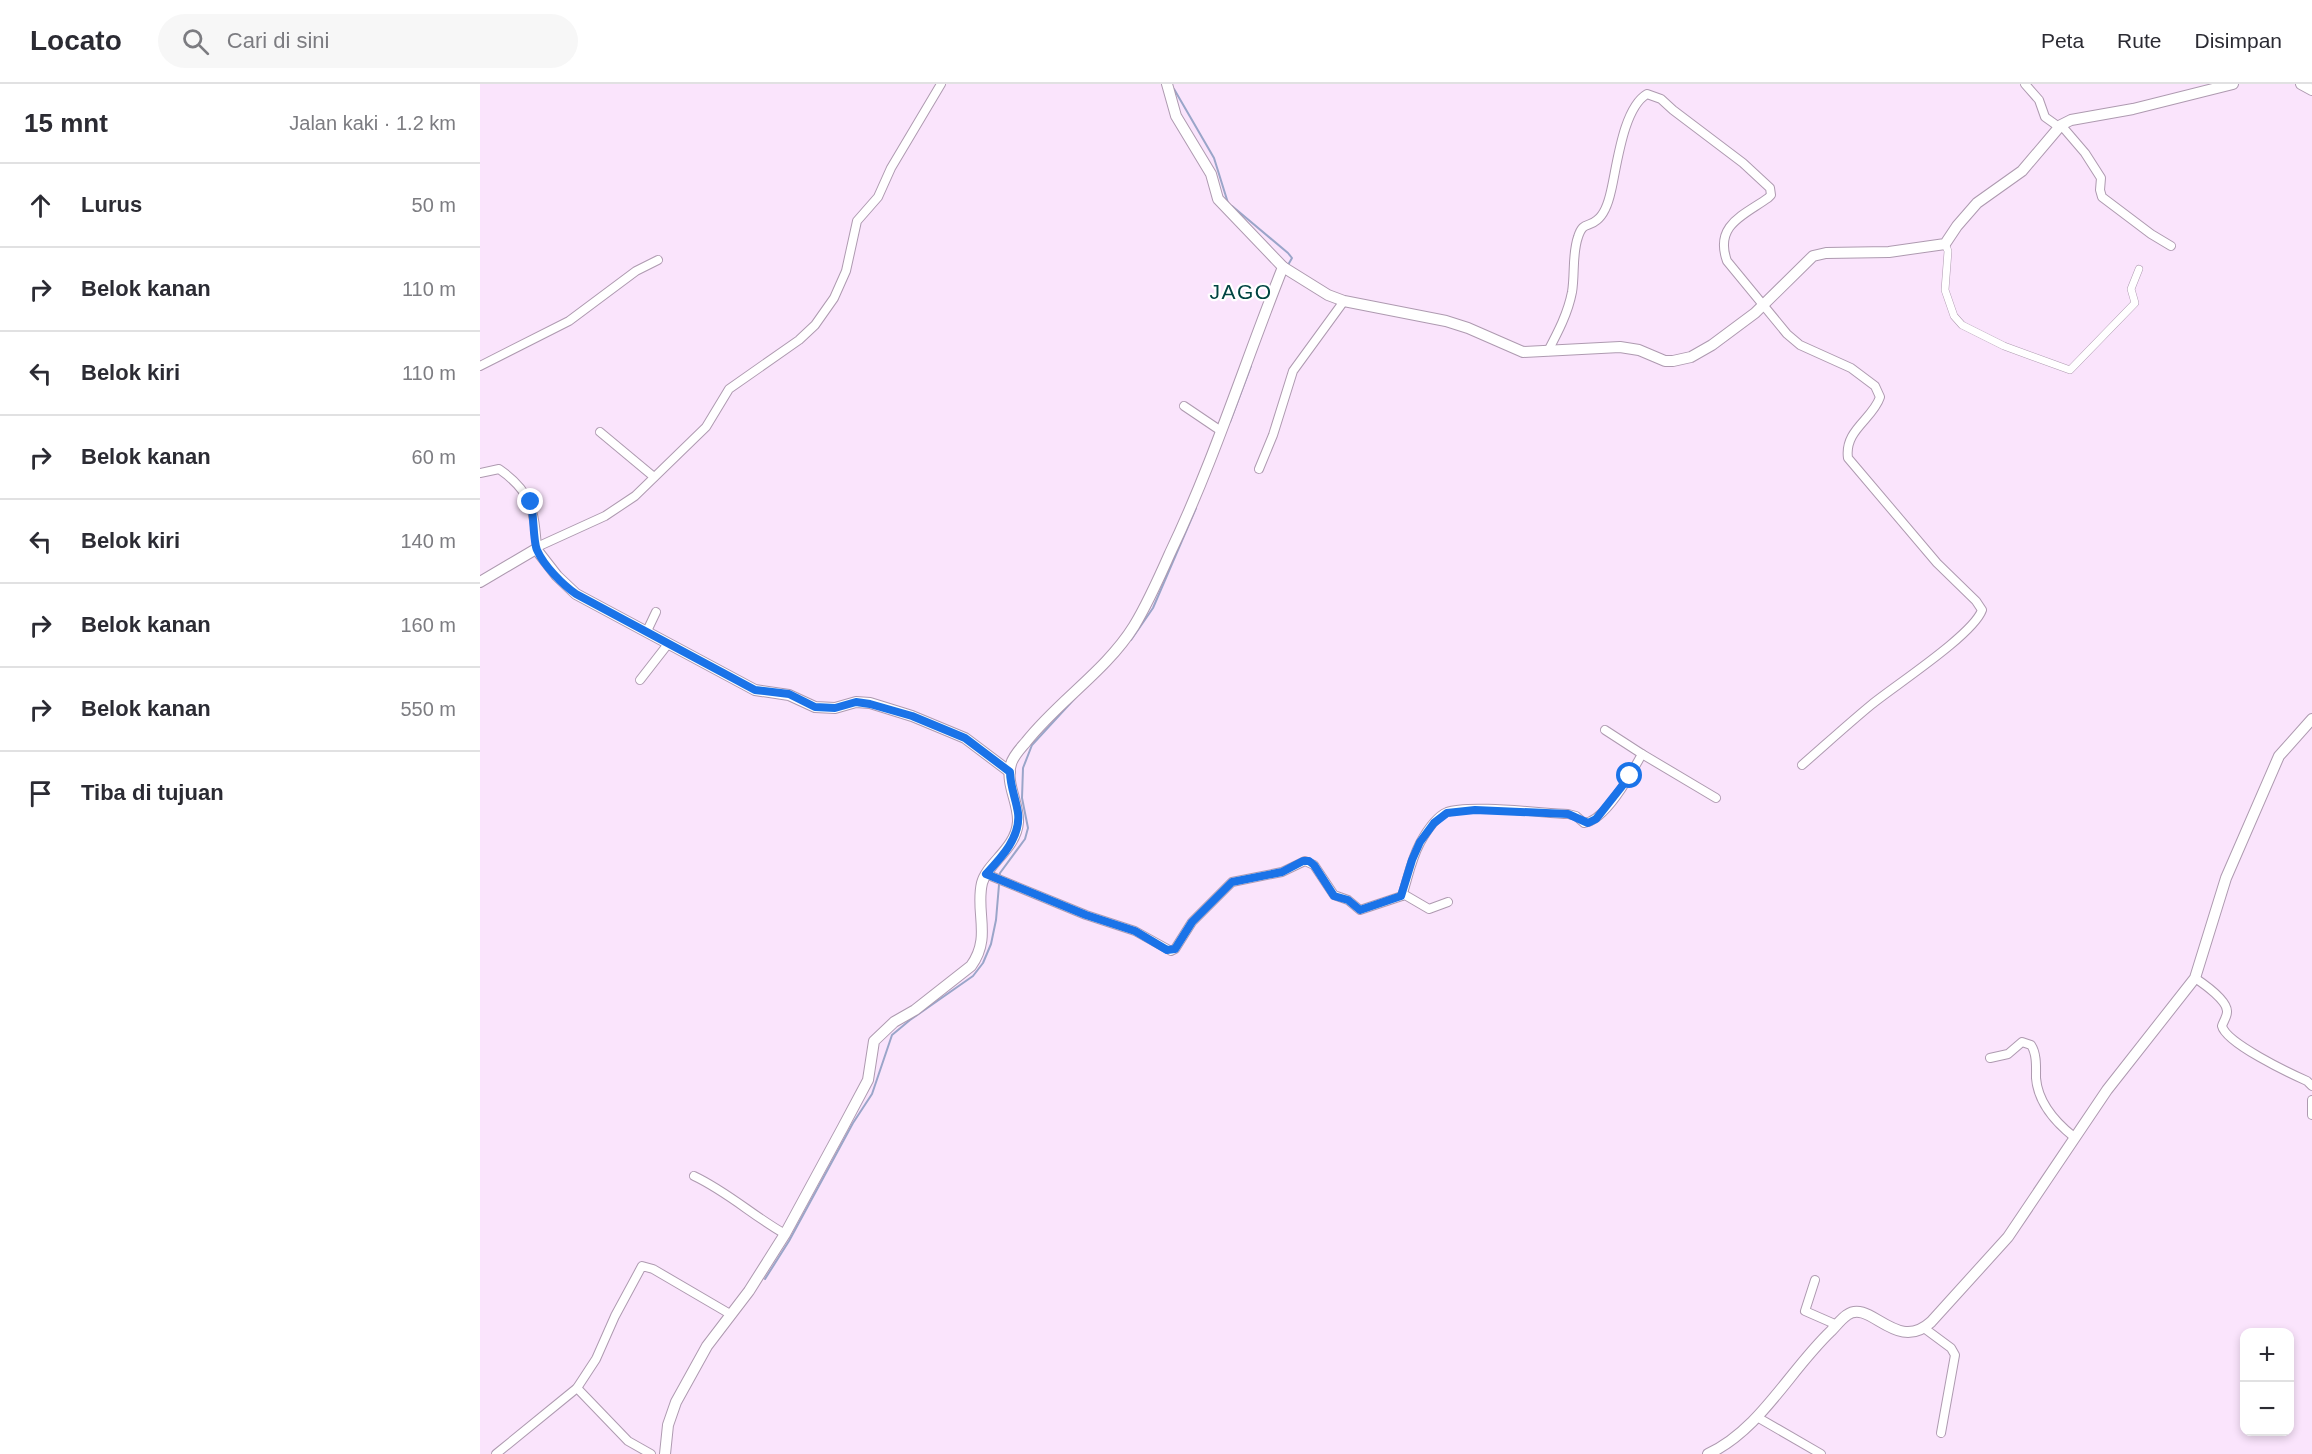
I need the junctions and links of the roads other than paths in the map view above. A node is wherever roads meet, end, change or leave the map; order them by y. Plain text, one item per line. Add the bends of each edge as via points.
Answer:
1 (941, 84) edge
2 (1167, 84) edge
3 (2025, 84) edge
4 (2233, 84) edge
5 (2301, 84) edge
6 (2312, 90) edge
7 (2060, 126) junction
8 (1945, 244) junction
9 (2171, 246) dead end
10 (658, 260) dead end
11 (1285, 269) junction
12 (2139, 269) dead end
13 (1344, 301) junction
14 (1764, 305) junction
15 (1548, 351) junction
16 (480, 366) edge
17 (1184, 406) dead end
18 (1221, 431) junction
19 (600, 432) dead end
20 (1260, 469) dead end
21 (480, 473) edge
22 (654, 477) junction
23 (536, 548) junction
24 (480, 582) edge
25 (656, 612) dead end
26 (647, 631) junction
27 (668, 644) junction
28 (640, 680) dead end
29 (2312, 719) edge
30 (1605, 730) dead end
31 (1642, 754) junction
32 (1802, 765) dead end
33 (1010, 772) junction
34 (1716, 798) dead end
35 (989, 875) junction
36 (1401, 896) junction
37 (1448, 902) dead end
38 (2195, 978) junction
39 (1990, 1058) dead end
40 (2312, 1086) edge
41 (2312, 1100) edge
42 (2312, 1115) edge
43 (2074, 1137) junction
44 (694, 1176) dead end
45 (784, 1234) junction
46 (1815, 1280) dead end
47 (730, 1314) junction
48 (1838, 1325) junction
49 (1924, 1328) junction
50 (577, 1388) junction
51 (1757, 1417) junction
52 (1941, 1433) dead end
53 (496, 1454) edge
54 (651, 1454) edge
55 (665, 1454) edge
56 (1708, 1454) edge
57 (1821, 1454) edge

1 - 22 street via 878,197 857,221 846,271 824,314 799,340 729,389 706,427
2 - 11 street via 1176,117 1211,174 1218,199
3 - 7 street via 2039,100 2045,117
4 - 7 street
5 - 6 street
7 - 8 street via 2022,171 1977,203
7 - 9 street via 2102,178 2102,197
8 - 12 street via 1945,290 1954,316 1962,325 2004,346 2070,370 2135,303 2131,289
8 - 14 street via 1889,252 1818,255 1809,259
10 - 16 street via 636,271 569,321
11 - 13 street
11 - 18 street
13 - 15 street via 1446,321 1523,352
13 - 20 street via 1293,371
14 - 15 street via 1712,345 1673,361 1620,347
14 - 15 street via 1727,261 1722,248 1727,229 1768,198 1770,188 1661,99 1647,94 1638,103 1623,134 1605,207 1597,220 1582,227 1577,237 1568,309
14 - 32 street via 1800,345 1851,368 1875,386 1880,397 1878,403 1852,435 1848,458 1982,610 1965,631
17 - 18 street
18 - 33 street via 1189,514 1133,628 1036,729 1013,759
19 - 22 street
21 - 23 street via 499,469 525,493 534,515
22 - 23 street via 635,496 605,516
23 - 24 street
23 - 26 street via 572,591
25 - 26 street
26 - 27 street
27 - 28 street
27 - 33 street via 760,691 789,694 815,707 835,708 856,702 912,716 965,738
29 - 38 street via 2279,756 2226,878
30 - 31 street
31 - 34 street
31 - 36 street via 1615,797 1588,823 1568,814 1475,810 1447,813 1420,842
33 - 35 street via 1017,827
35 - 36 street via 1135,931 1171,951 1192,922 1232,882 1282,872 1303,861 1314,865 1334,896 1348,900 1360,910
35 - 45 street via 981,886 982,927 976,959 874,1041 868,1080
36 - 37 street via 1429,909
38 - 40 street via 2227,1008 2222,1026 2226,1035
38 - 43 street
39 - 43 street via 2008,1054 2022,1042 2031,1045 2037,1083 2050,1116
41 - 42 street
43 - 49 street via 2008,1237
44 - 45 street via 714,1185
45 - 47 street
46 - 48 street via 1805,1311
47 - 50 street via 642,1266 596,1359
47 - 55 street via 698,1360 676,1402 668,1425
48 - 49 street via 1849,1314 1860,1312 1905,1332
48 - 51 street via 1813,1348
49 - 52 street via 1954,1353
50 - 53 street
50 - 54 street via 628,1441
51 - 56 street via 1737,1437
51 - 57 street

